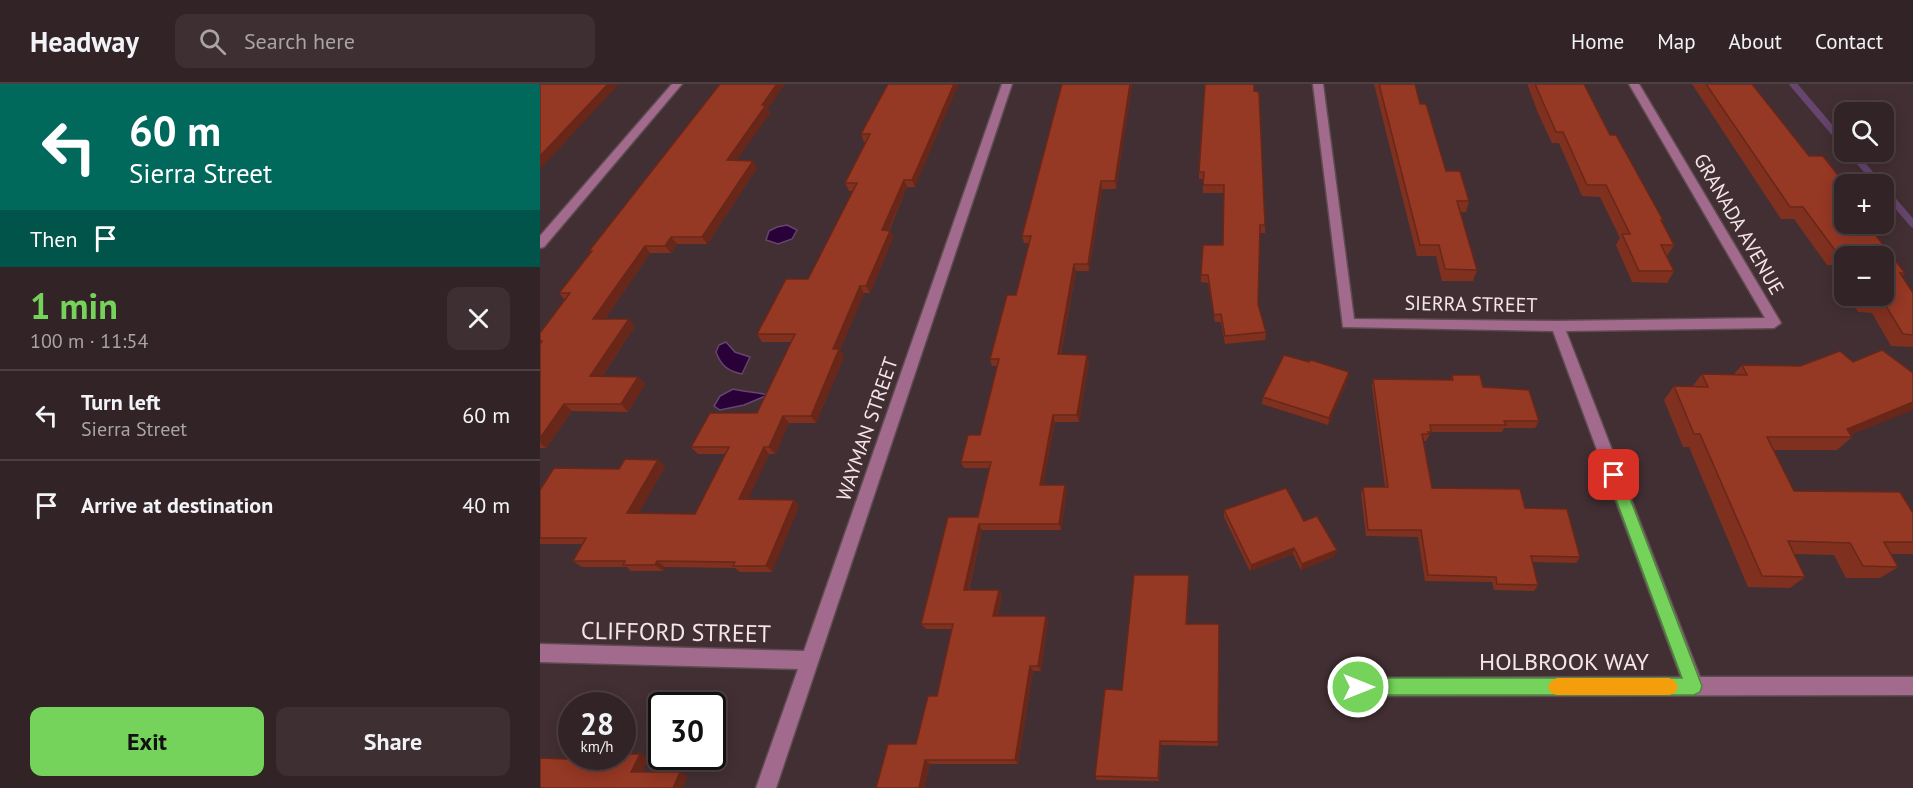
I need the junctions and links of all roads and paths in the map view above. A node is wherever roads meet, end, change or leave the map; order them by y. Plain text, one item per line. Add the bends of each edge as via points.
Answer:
1 (677, 84) edge
2 (1007, 84) edge
3 (1318, 84) edge
4 (1634, 84) edge
5 (540, 244) edge
6 (1558, 326) junction
7 (540, 653) edge
8 (810, 660) junction
9 (1694, 686) junction
10 (1913, 686) edge
11 (1358, 687) dead end
12 (766, 788) edge

1 - 5 street
2 - 8 street, WAYMAN STREET
3 - 6 street, SIERRA STREET via 1348,324
4 - 6 street, GRANADA AVENUE via 1774,323
6 - 9 street, SIERRA STREET
7 - 8 street, CLIFFORD STREET
8 - 12 street, WAYMAN STREET
9 - 10 street, HOLBROOK WAY
9 - 11 street, HOLBROOK WAY

